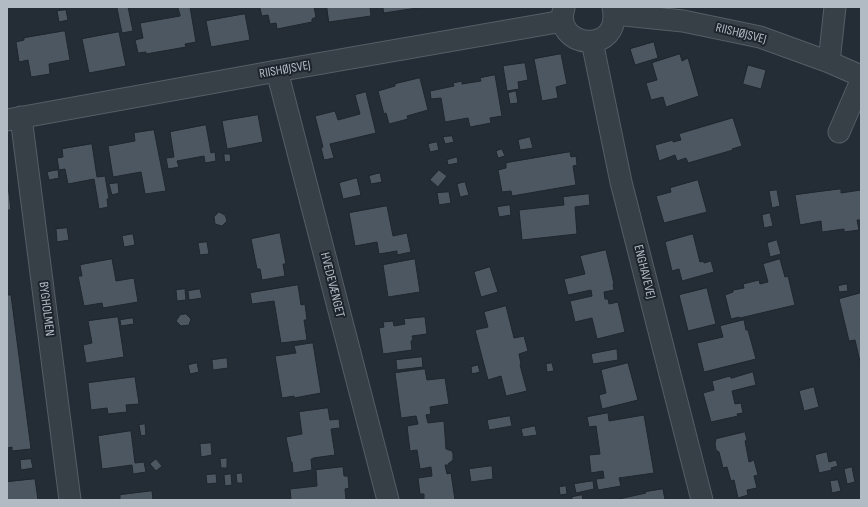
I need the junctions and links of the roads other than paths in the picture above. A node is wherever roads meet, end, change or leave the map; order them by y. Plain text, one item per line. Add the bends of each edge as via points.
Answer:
1 (835, 7) edge
2 (614, 11) edge
3 (564, 14) edge
4 (593, 42) junction
5 (829, 62) junction
6 (277, 71) junction
7 (861, 76) edge
8 (861, 81) edge
9 (14, 119) edge
10 (838, 132) dead end
11 (70, 500) edge
12 (388, 500) edge
13 (702, 500) edge

1 - 5 street
2 - 4 street via 612,27 602,38
2 - 5 street, RIISHØJSVEJ via 624,15 683,21 760,37
3 - 4 street via 566,28 571,35 578,40
3 - 6 street, RIISHØJSVEJ
4 - 13 street, ENGHAVEVEJ via 621,182
5 - 7 street, RIISHØJSVEJ
6 - 9 street, RIISHØJSVEJ
6 - 12 street, HVEDEVÆNGET
8 - 10 street
9 - 11 street, BYGHOLMEN

